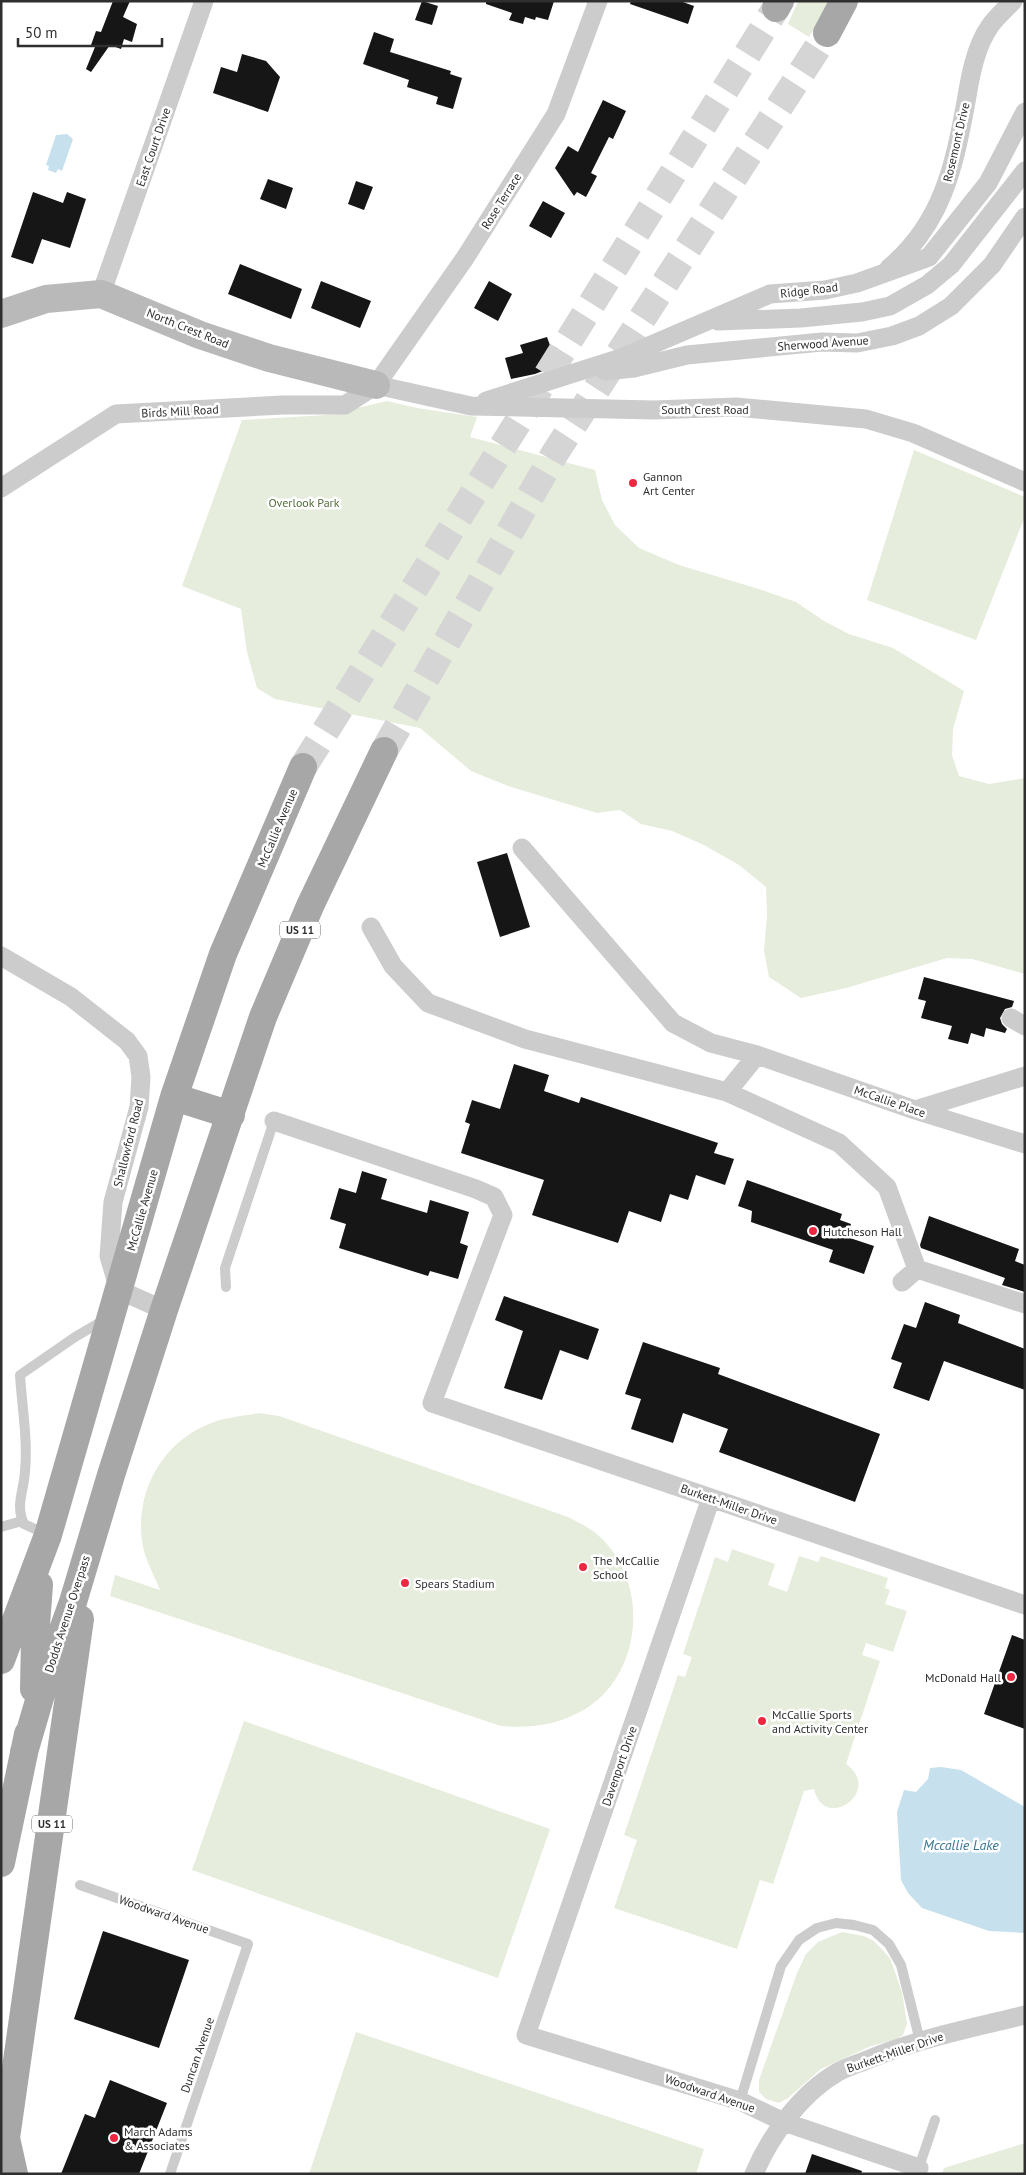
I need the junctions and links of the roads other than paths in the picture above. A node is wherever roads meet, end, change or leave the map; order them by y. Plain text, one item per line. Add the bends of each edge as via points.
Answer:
1 (204, 1) edge
2 (598, 1) edge
3 (844, 1) edge
4 (1013, 1) edge
5 (828, 33) tunnel mouth
6 (1025, 112) edge
7 (1025, 171) edge
8 (1025, 217) edge
9 (882, 274) junction
10 (102, 294) junction
11 (1, 314) edge
12 (706, 322) junction
13 (574, 373) junction
14 (376, 385) junction
15 (471, 406) junction
16 (1025, 482) edge
17 (1, 488) edge
18 (384, 750) tunnel mouth
19 (303, 766) tunnel mouth
20 (522, 848) dead end
21 (371, 927) dead end
22 (1, 956) edge
23 (757, 1055) junction
24 (1025, 1076) edge
25 (727, 1092) junction
26 (174, 1098) junction
27 (915, 1110) junction
28 (231, 1115) junction
29 (274, 1121) joint
30 (1025, 1144) edge
31 (917, 1269) junction
32 (902, 1282) dead end
33 (226, 1287) dead end
34 (119, 1290) junction
35 (1025, 1304) edge
36 (164, 1310) junction
37 (112, 1316) junction
38 (111, 1475) junction
39 (711, 1498) junction
40 (22, 1521) junction
41 (1, 1527) edge
42 (48, 1535) junction
43 (1025, 1605) edge
44 (1, 1660) edge
45 (24, 1752) junction
46 (1, 1863) edge
47 (80, 1885) dead end
48 (248, 1944) joint
49 (1025, 2015) edge
50 (526, 2035) joint
51 (920, 2041) junction
52 (740, 2101) junction
53 (935, 2120) dead end
54 (784, 2122) junction
55 (918, 2171) edge
56 (14, 2174) edge
57 (170, 2174) edge
58 (754, 2174) edge

1 - 10 street, East Court Drive
2 - 14 street, Rose Terrace via 556,114 465,258
3 - 5 main road
4 - 9 street, Rosemont Drive via 989,27 972,65 951,175 940,203 904,256
6 - 9 street, Ridge Road via 988,183 929,257
7 - 12 street via 951,265 927,285 890,306 818,316
8 - 13 street, Sherwood Avenue via 992,265 952,306 901,333 857,343 822,342 687,355 634,368
9 - 12 street, Ridge Road via 825,290 770,294
10 - 11 street, North Crest Road via 46,299
10 - 14 street, North Crest Road via 269,358
12 - 13 street, Ridge Road via 621,358
13 - 15 street, Ridge Road
14 - 15 street, South Crest Road
14 - 17 street, Birds Mill Road via 345,405 116,414
15 - 16 street, South Crest Road via 654,410 736,408 866,419 913,433
18 - 28 main road, US 11 via 310,906 263,1017
19 - 26 main road, McCallie Avenue via 223,954
20 - 23 street, McCallie Place via 672,1024 711,1042
21 - 25 street via 392,966 428,1003 525,1038
22 - 34 street, Shallowford Road via 71,997 127,1041 138,1056 141,1077 139,1107 112,1202 109,1256
23 - 25 street
23 - 27 street, McCallie Place
24 - 27 street
25 - 31 street via 839,1143 887,1187
26 - 28 main road
26 - 34 main road, McCallie Avenue
27 - 30 street, McCallie Place
28 - 36 main road, US 11
29 - 33 lane via 225,1268
29 - 39 street, Burkett-Miller Drive via 476,1189 494,1198 502,1215 432,1403
31 - 32 street
31 - 35 street
34 - 36 street
34 - 37 main road, McCallie Avenue
36 - 38 main road, US 11
37 - 40 lane via 20,1375 26,1472 19,1504
37 - 42 main road, McCallie Avenue
38 - 45 main road, Dodds Avenue Overpass
38 - 56 main road, US 11 via 80,1615 6,2138
39 - 43 street, Burkett-Miller Drive
39 - 50 street, Davenport Drive
40 - 41 lane
40 - 42 lane
42 - 44 main road, McCallie Avenue
42 - 45 main road, Dodds Avenue Overpass via 37,1596 33,1700
45 - 46 main road, Dodds Avenue Overpass
47 - 48 lane, Woodward Avenue
48 - 57 lane, Duncan Avenue
49 - 51 street, Burkett-Miller Drive
50 - 52 street, Woodward Avenue
51 - 52 lane via 901,1966 889,1944 874,1930 854,1925 836,1923 818,1928 799,1940 781,1966
51 - 54 street, Burkett-Miller Drive via 838,2072 810,2094
52 - 54 street, Woodward Avenue
53 - 55 lane
54 - 55 street, Woodward Avenue
54 - 58 street, Burkett-Miller Drive via 765,2147

